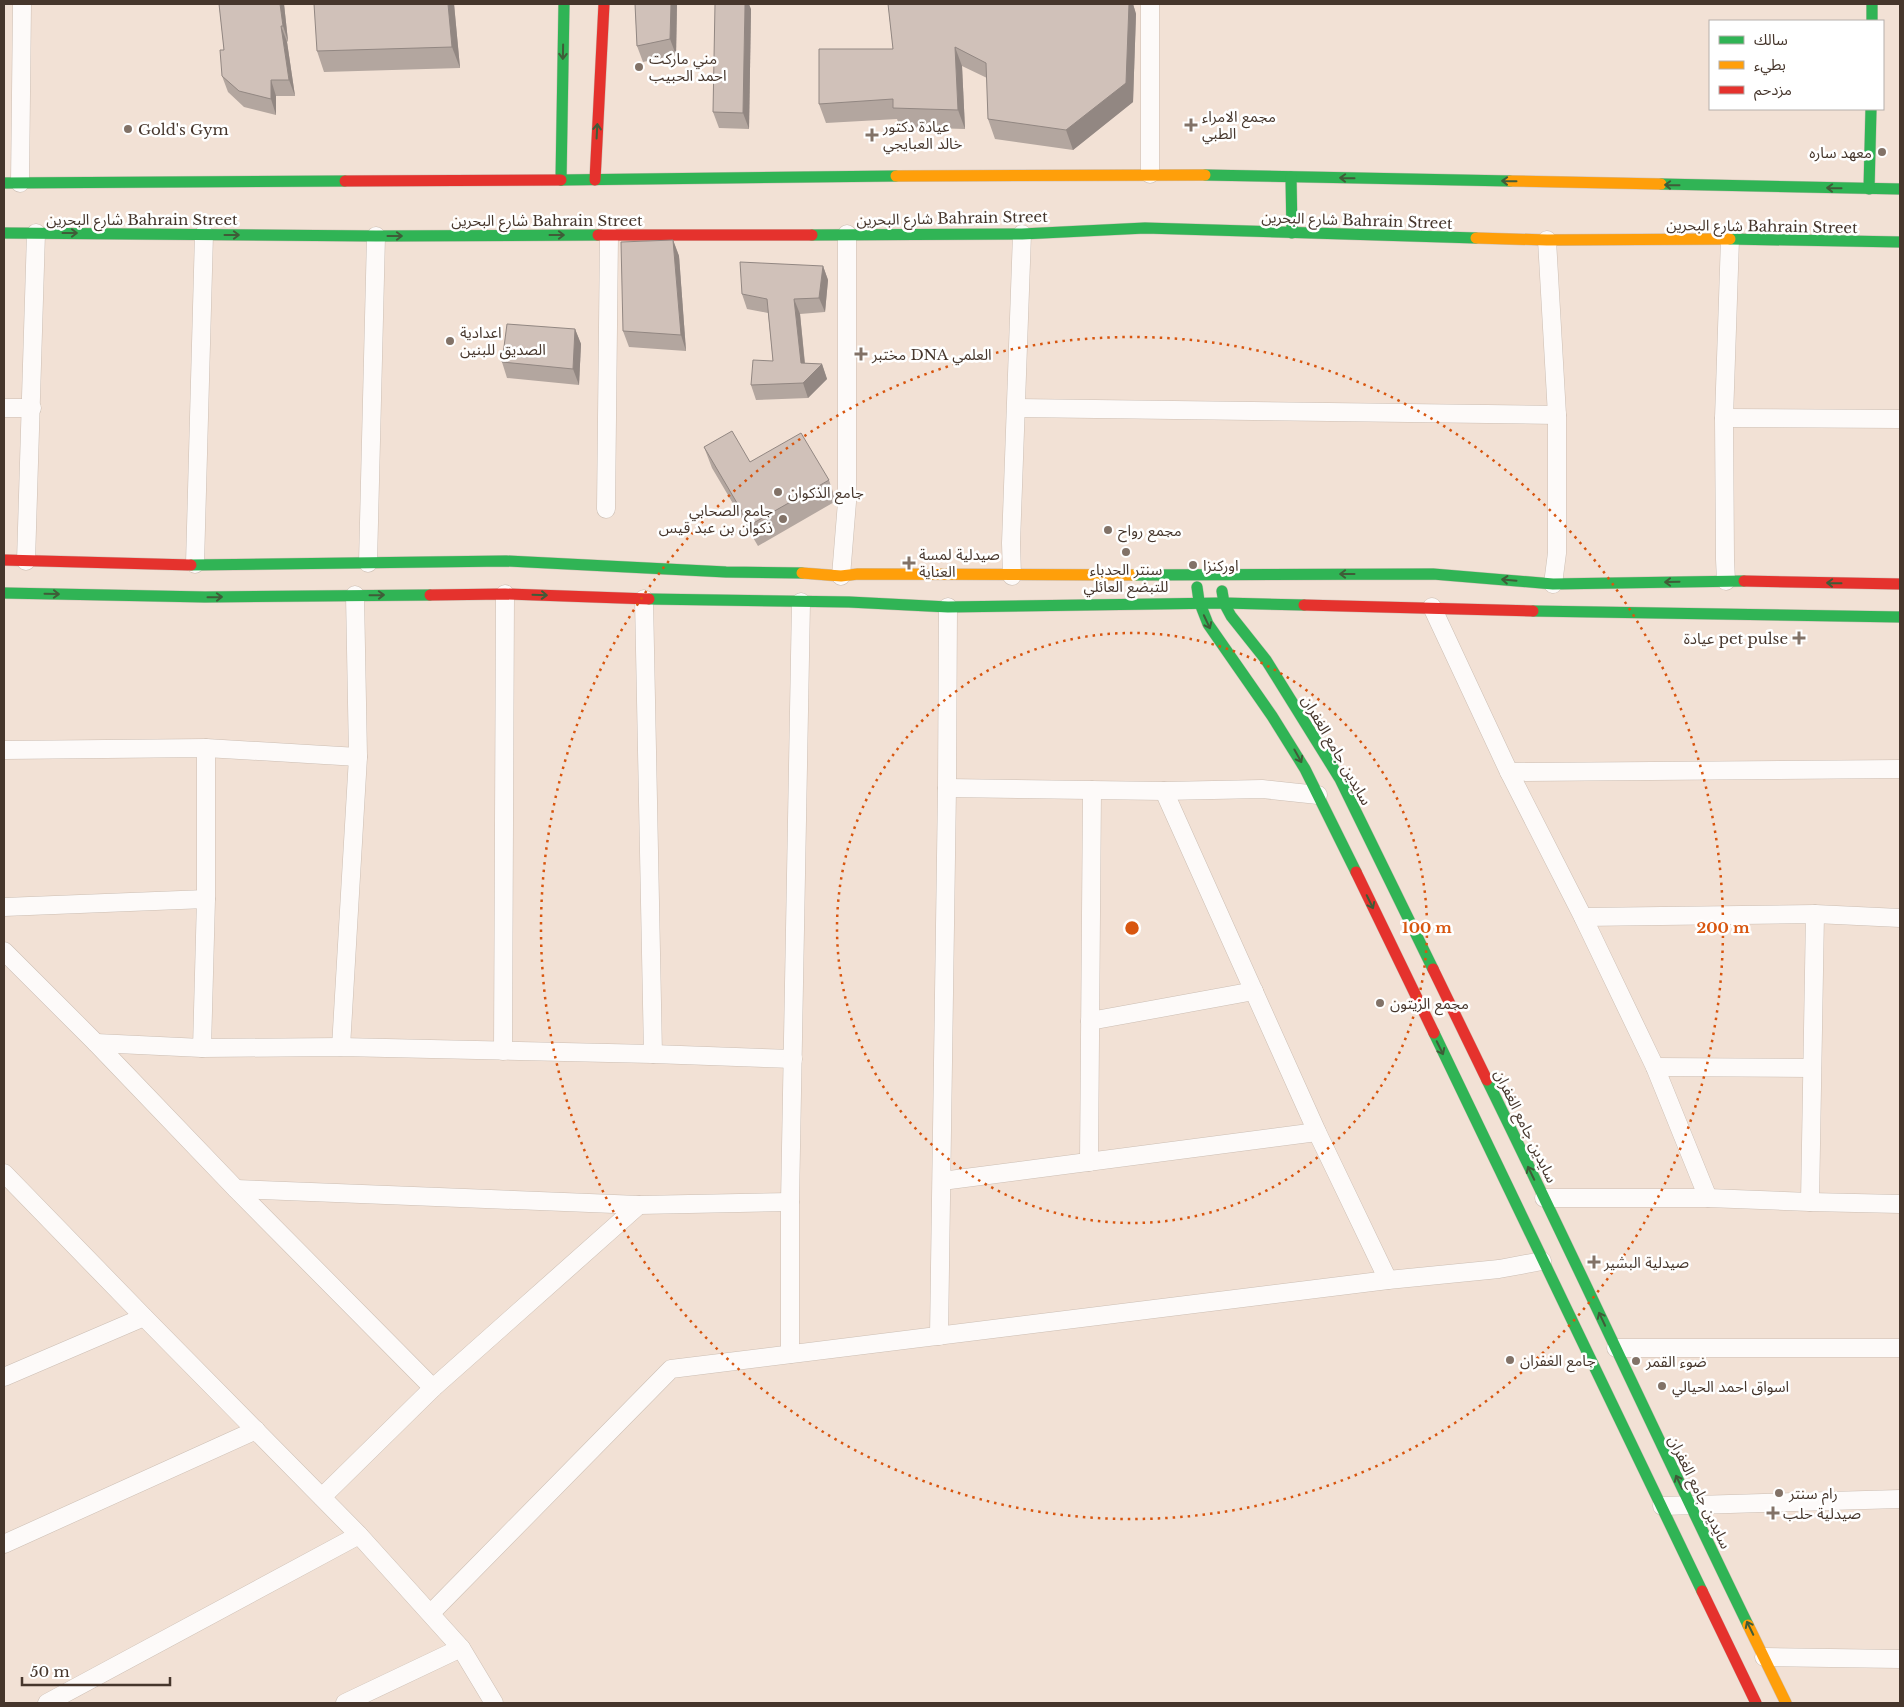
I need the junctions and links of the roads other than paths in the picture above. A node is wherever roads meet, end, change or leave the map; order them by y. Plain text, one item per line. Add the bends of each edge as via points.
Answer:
1 (22, 4) edge
2 (564, 4) edge
3 (604, 4) edge
4 (1150, 4) edge
5 (1872, 4) edge
6 (1872, 20) edge
7 (1871, 110) edge
8 (1150, 174) junction
9 (1291, 177) junction
10 (561, 180) junction
11 (595, 180) junction
12 (12, 183) edge
13 (1869, 189) junction
14 (1900, 189) edge
15 (4, 233) edge
16 (36, 233) junction
17 (1292, 233) junction
18 (204, 234) junction
19 (847, 234) junction
20 (1022, 234) junction
21 (610, 235) junction
22 (376, 236) junction
23 (1730, 239) junction
24 (1547, 240) junction
25 (1900, 242) edge
26 (4, 408) edge
27 (32, 408) junction
28 (1017, 408) junction
29 (1557, 415) junction
30 (1724, 418) junction
31 (1900, 419) edge
32 (606, 509) dead end
33 (4, 560) edge
34 (26, 561) junction
35 (368, 563) junction
36 (195, 564) junction
37 (1197, 575) junction
38 (1221, 575) junction
39 (841, 576) junction
40 (1012, 576) junction
41 (1726, 581) junction
42 (1553, 584) junction
43 (1900, 584) edge
44 (726, 586) junction
45 (4, 593) edge
46 (506, 594) junction
47 (355, 595) junction
48 (644, 599) junction
49 (801, 602) junction
50 (1199, 603) junction
51 (1224, 603) junction
52 (1432, 606) junction
53 (948, 607) junction
54 (1900, 617) edge
55 (206, 748) junction
56 (4, 750) edge
57 (358, 757) junction
58 (1900, 769) edge
59 (1509, 772) junction
60 (947, 788) junction
61 (1092, 790) junction
62 (1164, 791) junction
63 (1318, 795) junction
64 (206, 899) junction
65 (4, 907) edge
66 (1815, 914) junction
67 (1584, 917) junction
68 (1900, 918) edge
69 (8, 962) edge
70 (1254, 991) junction
71 (1090, 1021) junction
72 (96, 1043) junction
73 (202, 1048) junction
74 (341, 1048) junction
75 (503, 1051) junction
76 (653, 1054) junction
77 (793, 1058) junction
78 (1655, 1067) junction
79 (1812, 1068) junction
80 (1317, 1132) junction
81 (1089, 1162) junction
82 (4, 1173) edge
83 (942, 1181) junction
84 (236, 1189) junction
85 (1544, 1198) junction
86 (1708, 1198) junction
87 (790, 1202) junction
88 (1810, 1202) junction
89 (1900, 1204) edge
90 (639, 1205) junction
91 (1542, 1261) junction
92 (1388, 1280) junction
93 (144, 1318) junction
94 (939, 1336) junction
95 (1616, 1348) junction
96 (1900, 1348) edge
97 (790, 1354) junction
98 (4, 1377) edge
99 (433, 1388) junction
100 (256, 1430) junction
101 (322, 1497) junction
102 (1900, 1499) edge
103 (1689, 1504) junction
104 (1662, 1506) junction
105 (359, 1535) junction
106 (4, 1544) edge
107 (431, 1613) junction
108 (461, 1648) junction
109 (1764, 1657) junction
110 (1900, 1659) edge
111 (47, 1703) edge
112 (344, 1703) edge
113 (494, 1703) edge
114 (1756, 1703) edge
115 (1786, 1703) edge

1 - 12 street
2 -> 10 street
11 -> 3 street
4 - 8 street
5 - 6 street
7 - 13 street
8 - 9 street
8 - 11 street
13 -> 9 street
9 - 17 street
10 - 11 street
10 - 12 street
13 - 14 street
15 - 16 street, شارع البحرين Bahrain Street
16 -> 18 street, شارع البحرين Bahrain Street
16 - 27 street
17 - 20 street, شارع البحرين Bahrain Street via 1145,228
17 - 24 street, شارع البحرين Bahrain Street
18 -> 22 street, شارع البحرين Bahrain Street
18 - 36 street
19 - 20 street, شارع البحرين Bahrain Street
19 - 21 street, شارع البحرين Bahrain Street
19 - 39 street via 847,502
20 - 28 street
22 -> 21 street, شارع البحرين Bahrain Street
21 - 32 street
22 - 35 street
23 - 24 street, شارع البحرين Bahrain Street
23 - 25 street, شارع البحرين Bahrain Street
23 - 30 street
24 - 29 street
26 - 27 street
27 - 34 street
28 - 29 street
28 - 40 street
29 - 42 street via 1557,553
30 - 31 street
30 - 41 street
33 - 34 street
34 - 36 street
35 - 36 street
35 - 44 street via 506,561
37 - 38 street
37 - 40 street
37 - 50 street
42 -> 38 street via 1433,574
38 - 51 street, سايدين جامع الغفران
39 - 40 street
39 - 44 street via 789,572
41 -> 42 street
43 -> 41 street via 1854,587
44 - 48 street
44 - 49 street
45 -> 47 street via 205,597
47 -> 46 street
46 -> 48 street
46 - 75 street
47 - 57 street
48 - 76 street
49 - 53 street
49 - 77 street
50 - 51 street
50 - 53 street
50 -> 63 street via 1213,635 1241,670 1293,748
51 - 52 street
85 -> 51 street, سايدين جامع الغفران via 1340,778 1266,660
52 - 54 street via 1551,612 1852,612
52 - 59 street
53 - 60 street
55 - 56 street
55 - 57 street
55 - 64 street
57 - 74 street
58 - 59 street
59 - 67 street
60 - 61 street
60 - 83 street
61 - 62 street
61 - 71 street
62 - 63 street via 1262,790
62 - 70 street
63 -> 91 street
64 - 65 street
64 - 73 street
66 - 67 street
66 - 68 street
66 - 79 street
67 - 78 street
69 - 72 street
70 - 71 street
70 - 80 street
71 - 81 street
72 - 73 street
72 - 84 street
73 - 74 street
74 - 75 street
75 - 76 street
76 - 77 street
77 - 87 street
78 - 79 street
78 - 86 street
79 - 88 street
80 - 81 street
80 - 92 street
81 - 83 street
82 - 93 street
83 - 94 street
84 - 90 street
84 - 99 street
85 - 86 street
95 -> 85 street, سايدين جامع الغفران
86 - 88 street
87 - 90 street
87 - 97 street
88 - 89 street
90 - 99 street
91 - 92 street via 1499,1269
91 - 104 street
92 - 94 street
93 - 98 street
93 - 100 street
94 - 97 street
95 - 96 street
103 -> 95 street, سايدين جامع الغفران
97 - 107 street via 671,1369
99 - 101 street
100 - 101 street
100 - 106 street
101 - 105 street
102 - 103 street
103 - 104 street
109 -> 103 street, سايدين جامع الغفران
104 - 114 street
105 - 107 street
105 - 111 street
107 - 108 street
108 - 112 street
108 - 113 street
109 - 110 street
109 - 115 street, سايدين جامع الغفران

